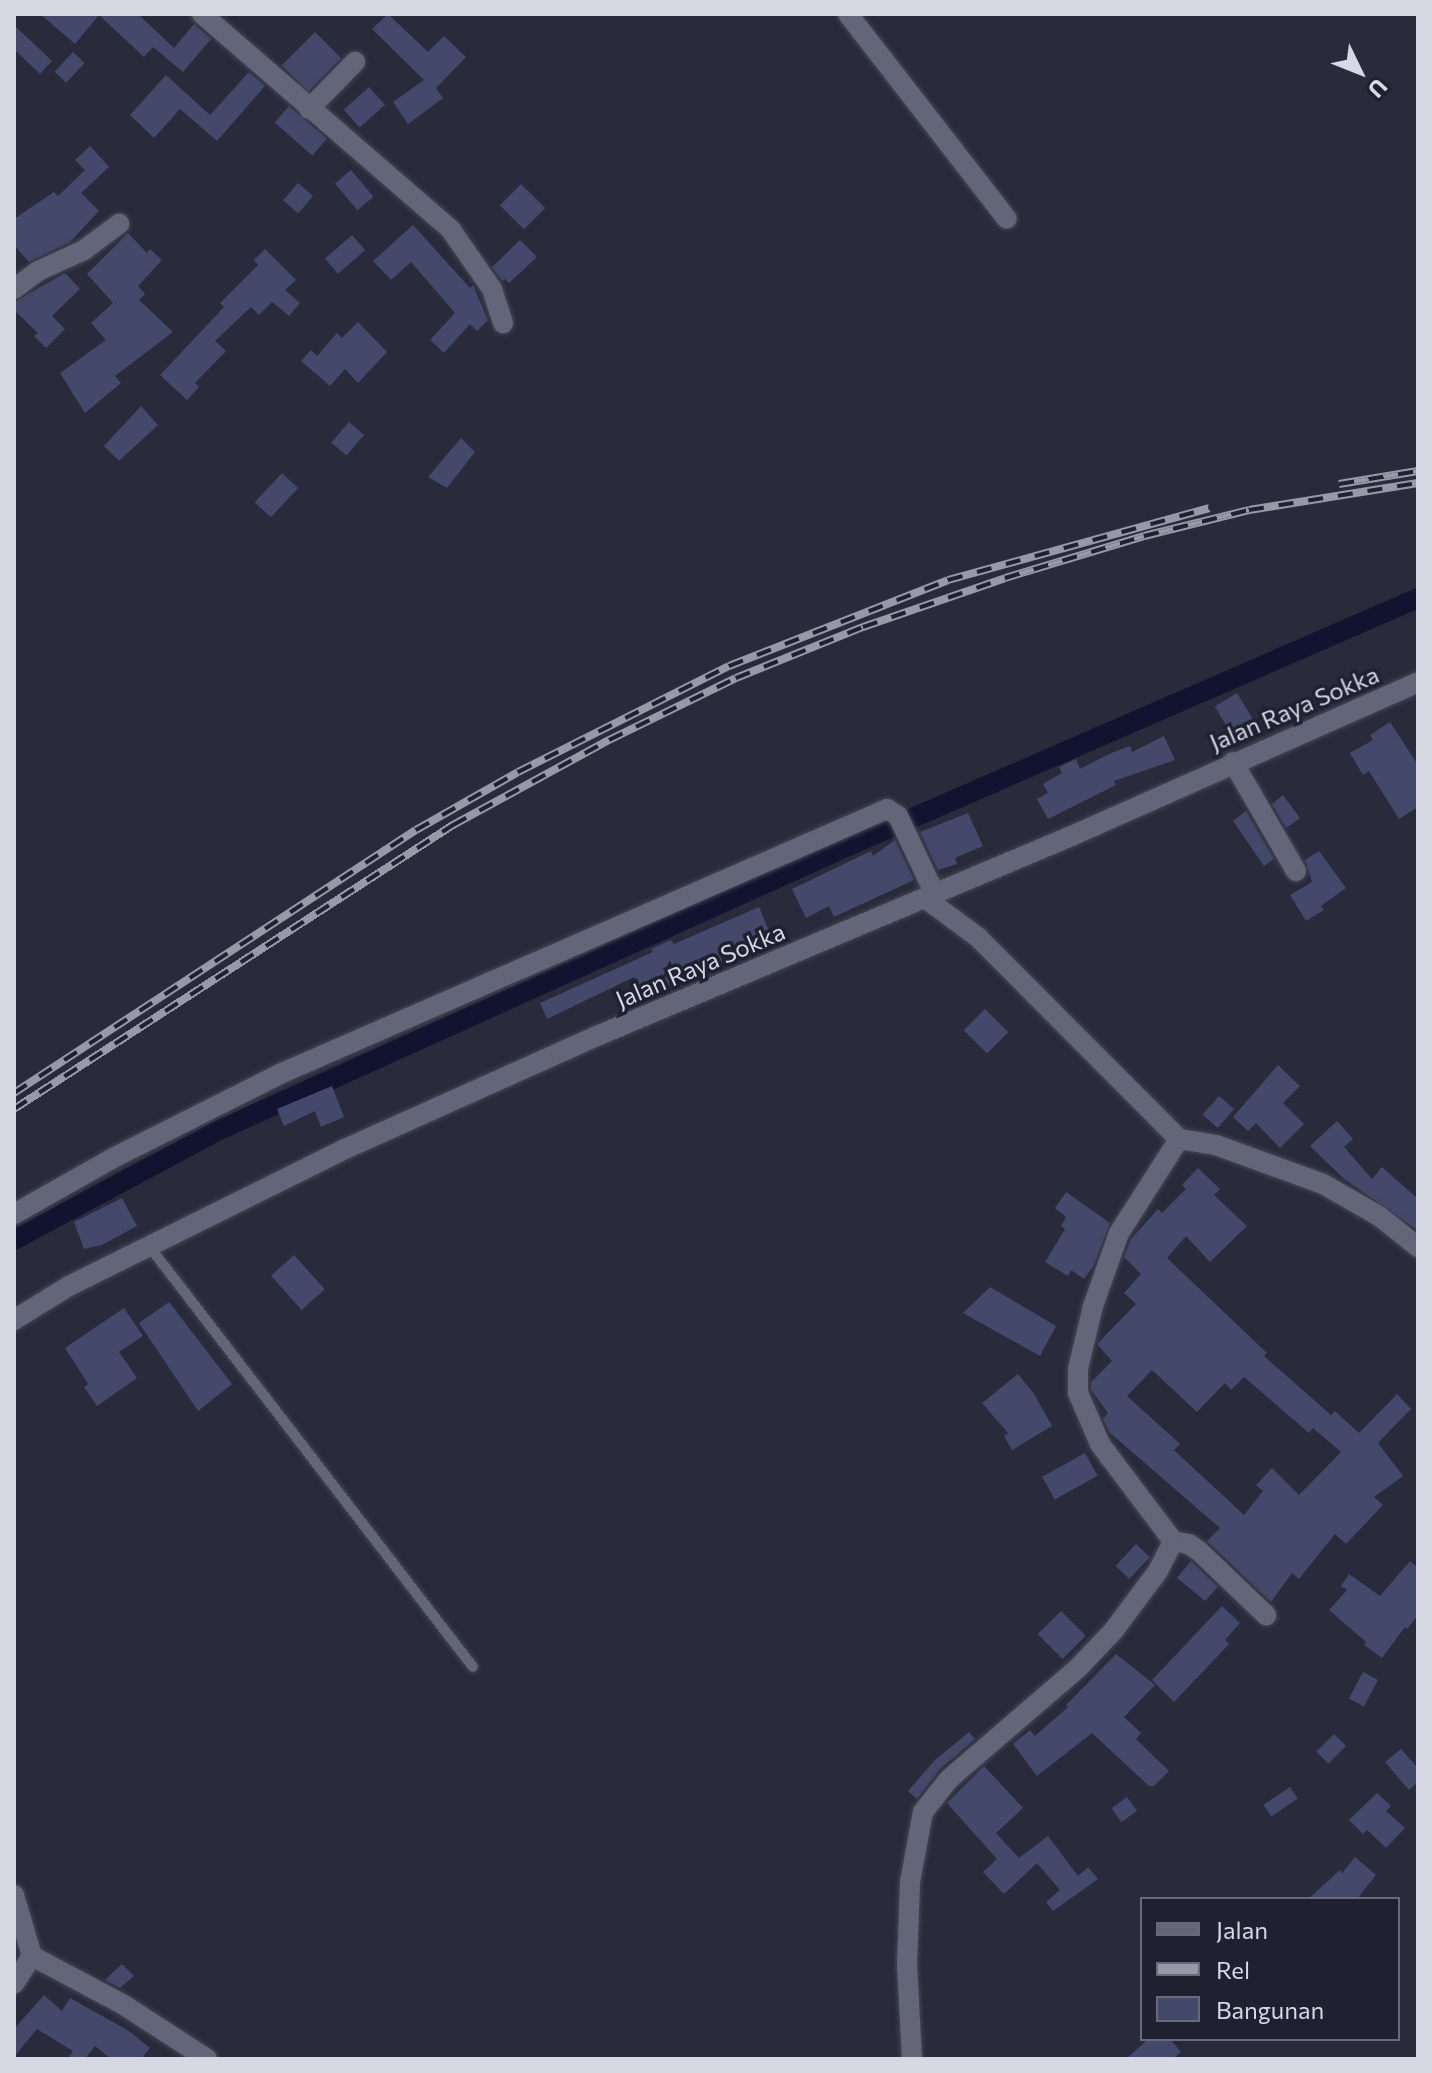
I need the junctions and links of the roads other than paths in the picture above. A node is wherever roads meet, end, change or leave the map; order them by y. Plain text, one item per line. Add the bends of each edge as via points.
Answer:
1 (202, 14) edge
2 (848, 14) edge
3 (355, 62) dead end
4 (309, 109) junction
5 (1007, 219) dead end
6 (119, 224) dead end
7 (14, 289) edge
8 (503, 323) dead end
9 (1418, 682) edge
10 (1233, 762) junction
11 (1296, 871) dead end
12 (929, 895) junction
13 (1179, 1139) junction
14 (14, 1214) edge
15 (149, 1246) junction
16 (1418, 1247) edge
17 (14, 1320) edge
18 (1173, 1541) junction
19 (1266, 1615) dead end
20 (473, 1667) dead end
21 (14, 1895) edge
22 (32, 1956) junction
23 (14, 1984) edge
24 (207, 2059) edge
25 (912, 2059) edge

1 - 4 street
2 - 5 street
3 - 4 street
4 - 8 street via 451,230 486,277
6 - 7 street
9 - 10 street, Jalan Raya Sokka
10 - 11 street
10 - 12 street, Jalan Raya Sokka
12 - 13 street via 979,938
12 - 14 street via 898,816 887,809 282,1073
12 - 15 street, Jalan Raya Sokka via 373,1136
13 - 16 street via 1216,1145 1323,1184 1379,1216
13 - 18 street via 1119,1233 1078,1369 1078,1393 1100,1444
15 - 17 street, Jalan Raya Sokka
15 - 20 lane
18 - 19 street via 1199,1551
18 - 25 street via 1158,1571 1114,1630 1078,1668 949,1779 923,1812 910,1882
21 - 22 street
22 - 23 street
22 - 24 street via 124,2005

